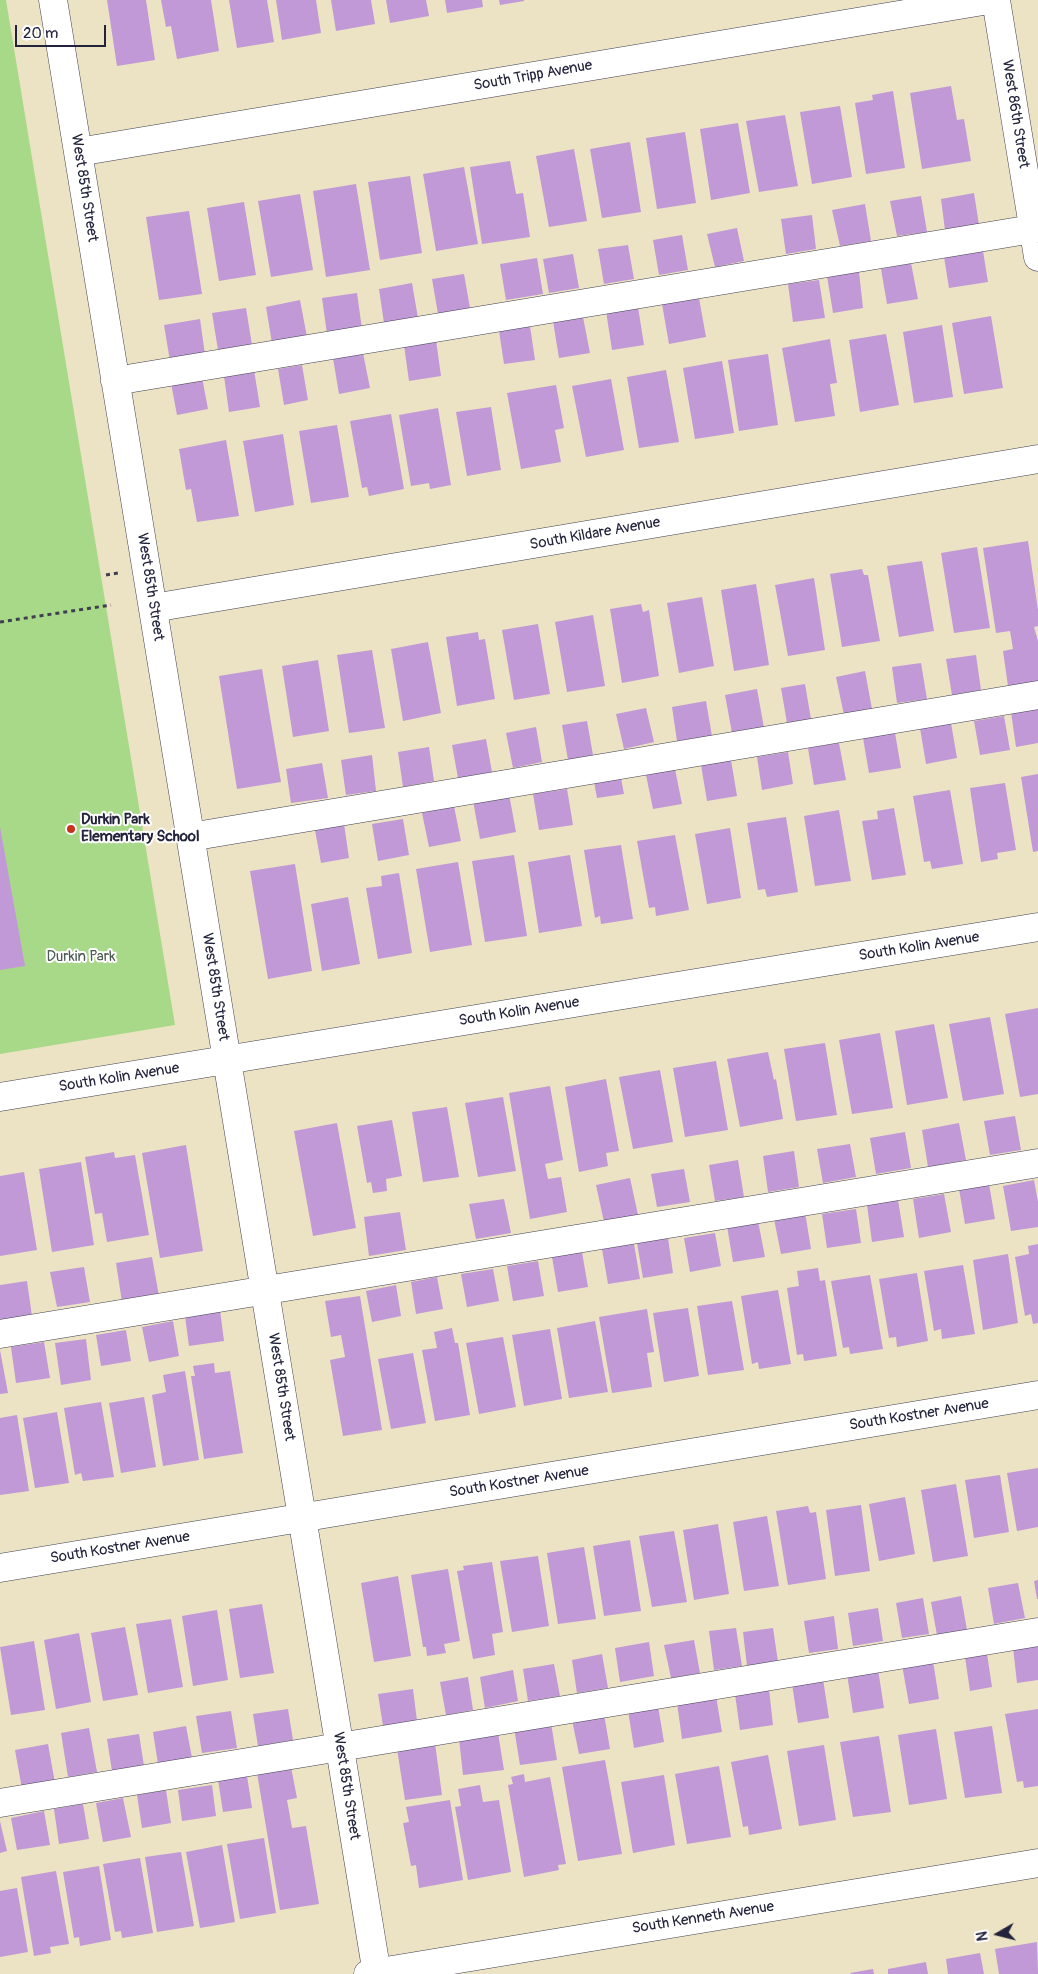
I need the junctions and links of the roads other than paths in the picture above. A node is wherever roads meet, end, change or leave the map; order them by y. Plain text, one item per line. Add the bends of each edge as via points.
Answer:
1 (53, 0) edge
2 (989, 0) edge
3 (996, 0) edge
4 (78, 152) junction
5 (1036, 228) edge
6 (1038, 257) edge
7 (115, 381) junction
8 (1038, 459) edge
9 (153, 608) junction
10 (1038, 695) edge
11 (190, 837) junction
12 (1038, 927) edge
13 (227, 1060) junction
14 (0, 1097) edge
15 (1038, 1163) edge
16 (265, 1290) junction
17 (0, 1334) edge
18 (1038, 1395) edge
19 (302, 1518) junction
20 (0, 1568) edge
21 (1038, 1632) edge
22 (340, 1746) junction
23 (0, 1803) edge
24 (1038, 1863) edge
25 (374, 1974) edge

1 - 4 street, West 85th Street
2 - 4 street, South Tripp Avenue
3 - 5 street, West 86th Street
4 - 7 street, West 85th Street
5 - 6 street, West 86th Street
5 - 7 street
7 - 9 street, West 85th Street
8 - 9 street, South Kildare Avenue
9 - 11 street, West 85th Street
10 - 11 street
11 - 13 street, West 85th Street
12 - 13 street, South Kolin Avenue
13 - 14 street, South Kolin Avenue
13 - 16 street, West 85th Street
15 - 16 street
16 - 17 street
16 - 19 street, West 85th Street
18 - 19 street, South Kostner Avenue
19 - 20 street, South Kostner Avenue
19 - 22 street, West 85th Street
21 - 22 street
22 - 23 street
22 - 25 street, West 85th Street
24 - 25 street, South Kenneth Avenue

